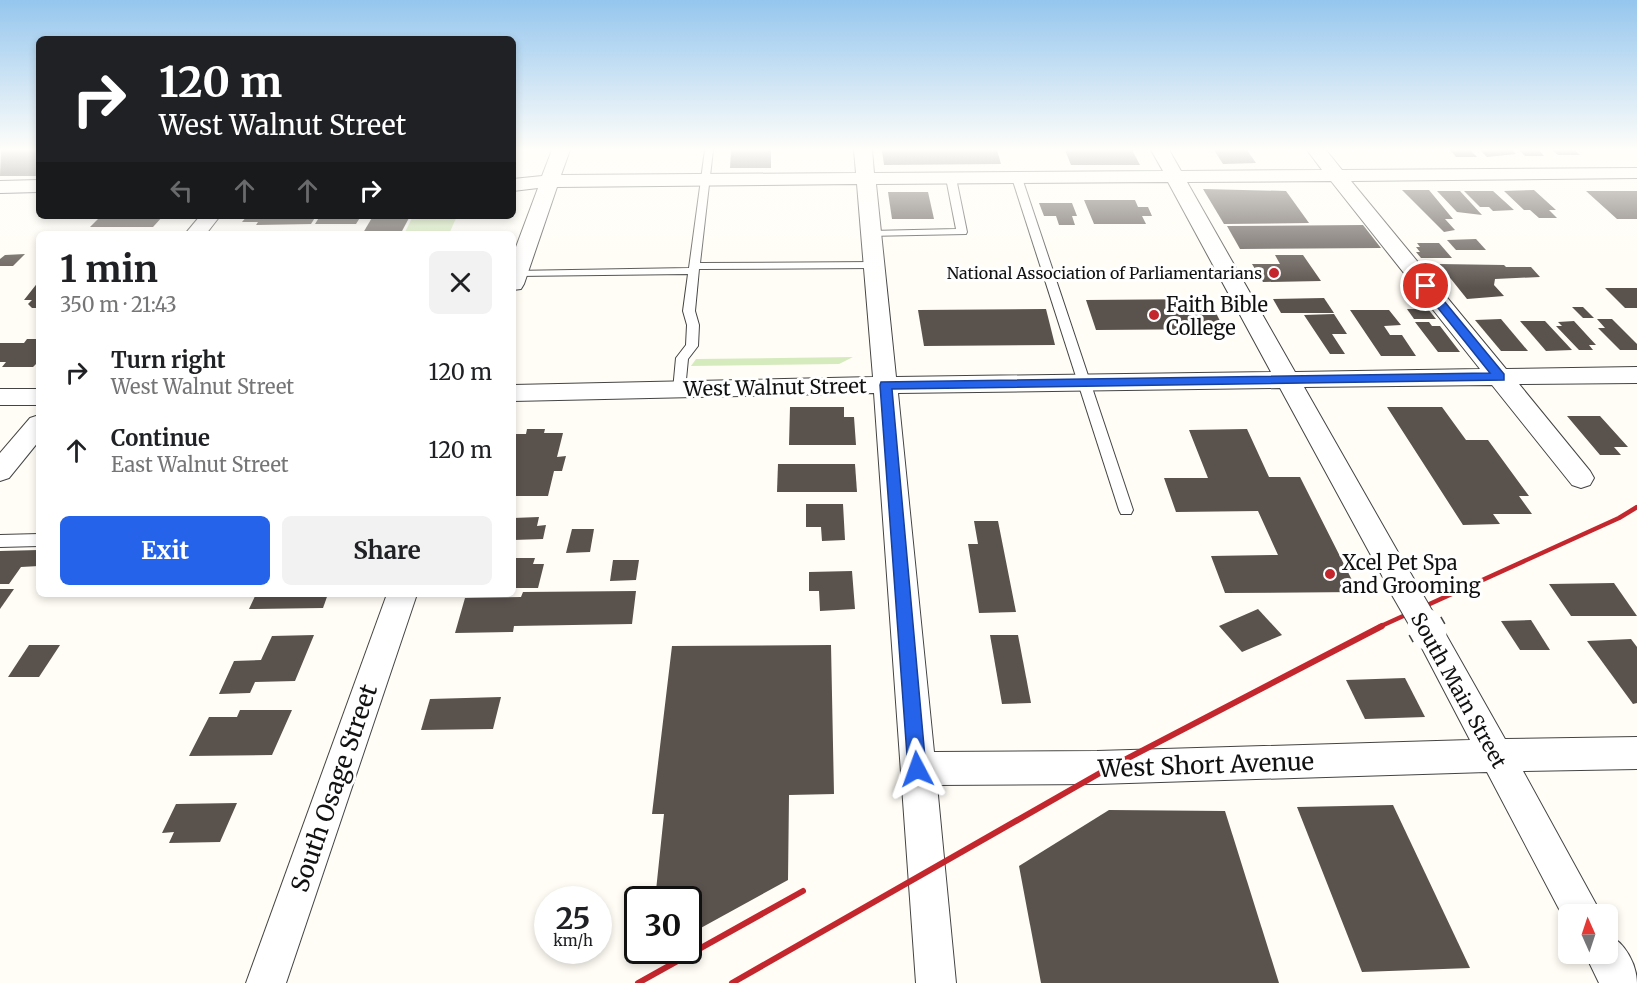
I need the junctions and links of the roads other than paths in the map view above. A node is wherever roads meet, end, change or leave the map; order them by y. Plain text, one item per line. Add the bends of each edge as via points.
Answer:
1 (545, 196) edge
2 (704, 196) edge
3 (867, 196) edge
4 (955, 196) edge
5 (1023, 196) edge
6 (1186, 196) edge
7 (1352, 196) edge
8 (208, 219) edge
9 (198, 231) edge
10 (871, 234) junction
11 (874, 265) junction
12 (694, 269) junction
13 (516, 275) edge
14 (516, 278) edge
15 (1637, 375) edge
16 (1500, 377) junction
17 (1289, 381) junction
18 (1084, 382) junction
19 (886, 385) junction
20 (679, 390) junction
21 (516, 393) edge
22 (0, 397) edge
23 (36, 397) edge
24 (36, 428) edge
25 (0, 471) edge
26 (1581, 478) dead end
27 (1126, 510) dead end
28 (36, 540) edge
29 (0, 541) edge
30 (401, 597) edge
31 (1637, 753) edge
32 (1494, 755) junction
33 (917, 769) junction
34 (1577, 904) edge
35 (1611, 964) edge
36 (266, 983) edge
37 (936, 983) edge
38 (1621, 983) edge

1 - 13 street
2 - 12 lane
3 - 10 street
4 - 10 lane via 962,232
5 - 18 lane
6 - 17 street, South Main Street
7 - 16 street
8 - 9 street
10 - 11 street
11 - 12 lane
11 - 19 street
12 - 14 lane
12 - 20 lane via 689,311 692,346 682,358
15 - 16 street, West Walnut Street
16 - 17 street, West Walnut Street
16 - 26 street
17 - 18 street, West Walnut Street
17 - 32 street, South Main Street, bridge
18 - 19 street, West Walnut Street
18 - 27 lane
19 - 20 street, West Walnut Street
19 - 33 street
20 - 21 street, West Walnut Street
22 - 23 street
24 - 25 street
28 - 29 lane
30 - 36 street, South Osage Street
31 - 32 street, West Short Avenue
32 - 33 street, West Short Avenue via 1107,769
32 - 34 street, South Main Street
33 - 37 street
35 - 38 street

